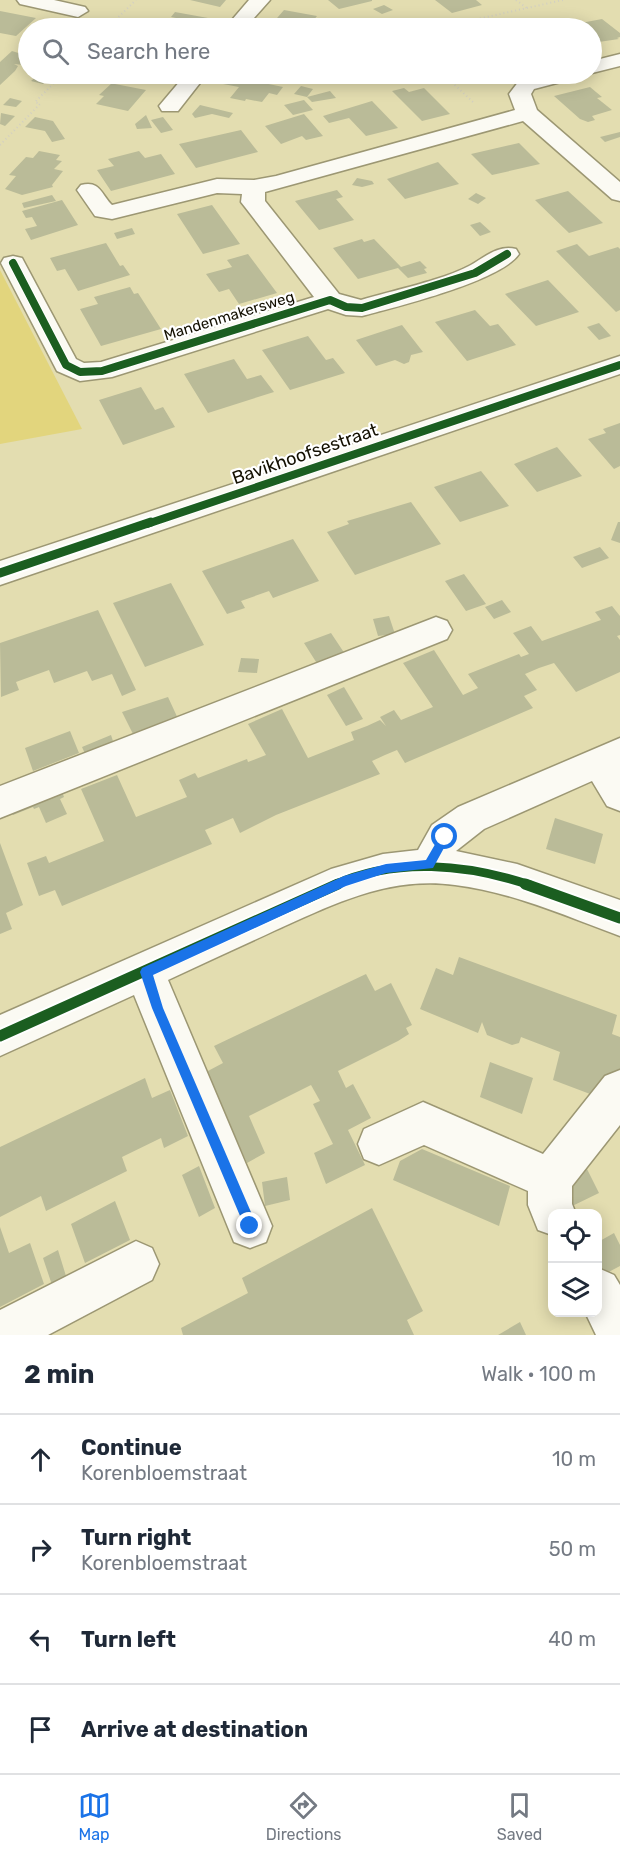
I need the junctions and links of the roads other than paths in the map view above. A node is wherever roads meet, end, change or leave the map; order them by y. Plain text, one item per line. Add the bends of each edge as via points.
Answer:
1 (27, 0) edge
2 (260, 0) edge
3 (78, 11) dead end
4 (244, 18) edge
5 (620, 60) edge
6 (602, 64) edge
7 (189, 84) edge
8 (530, 84) edge
9 (170, 106) dead end
10 (527, 113) junction
11 (254, 187) junction
12 (89, 190) dead end
13 (620, 194) edge
14 (507, 254) dead end
15 (13, 263) dead end
16 (330, 300) junction
17 (620, 365) edge
18 (0, 573) edge
19 (436, 630) dead end
20 (609, 758) edge
21 (620, 795) edge
22 (0, 802) edge
23 (429, 865) junction
24 (620, 918) edge
25 (146, 972) junction
26 (0, 1036) edge
27 (620, 1091) edge
28 (379, 1144) dead end
29 (552, 1196) edge
30 (250, 1226) dead end
31 (136, 1264) dead end
32 (602, 1300) edge
33 (620, 1332) edge
34 (0, 1335) edge

1 - 3 street
2 - 4 street
5 - 6 street
7 - 9 street
8 - 10 street via 520,94
10 - 11 street
10 - 13 street
11 - 12 street via 216,186 112,212 103,211
11 - 16 street, Mandenmakersweg via 253,202
14 - 16 street via 475,273 362,308
15 - 16 street, Mandenmakersweg via 66,365 80,372 102,370
17 - 18 street, Bavikhoofsestraat
19 - 22 street
20 - 21 street
20 - 23 street via 471,818 445,837
23 - 24 street via 452,865 496,875
23 - 25 street via 386,868 344,881
25 - 26 street
25 - 30 street
27 - 29 street
28 - 29 street via 423,1123
31 - 34 street
32 - 33 street

